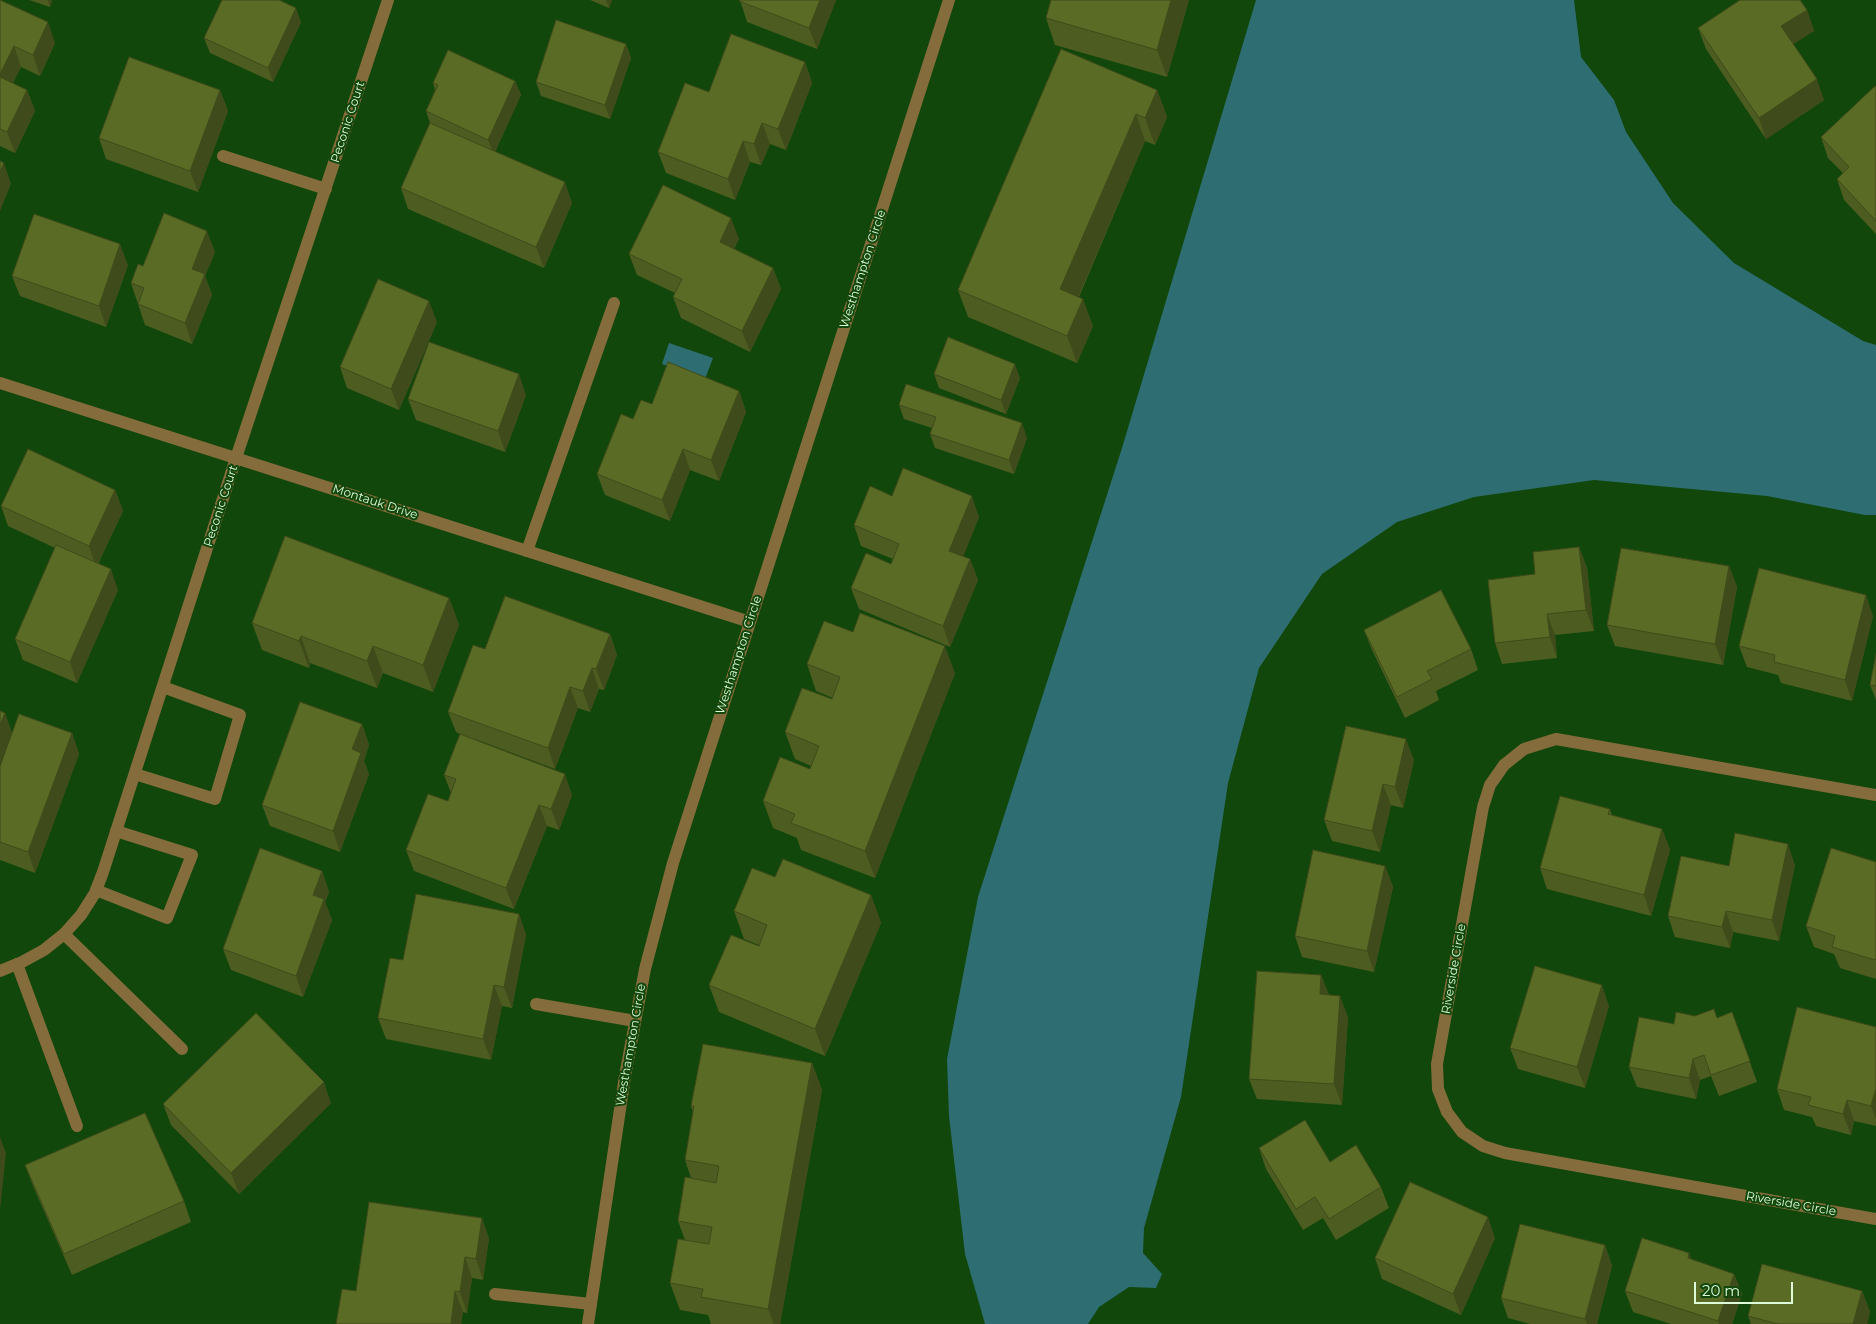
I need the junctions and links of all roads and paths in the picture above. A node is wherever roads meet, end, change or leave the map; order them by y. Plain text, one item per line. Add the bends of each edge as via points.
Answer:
1 (388, 0) edge
2 (949, 0) edge
3 (223, 156) dead end
4 (326, 189) junction
5 (614, 303) dead end
6 (0, 383) edge
7 (236, 458) junction
8 (527, 551) junction
9 (750, 622) junction
10 (163, 687) junction
11 (135, 774) junction
12 (1876, 795) edge
13 (116, 831) junction
14 (96, 890) junction
15 (64, 934) junction
16 (17, 964) junction
17 (0, 971) edge
18 (536, 1004) dead end
19 (635, 1021) junction
20 (182, 1049) dead end
21 (77, 1126) dead end
22 (1876, 1219) edge
23 (496, 1294) dead end
24 (591, 1304) junction
25 (588, 1324) edge

1 - 4 street, Peconic Court
2 - 9 street, Westhampton Circle
3 - 4 street
4 - 7 street, Peconic Court
5 - 8 street
6 - 7 street, Montauk Drive
7 - 8 street, Montauk Drive
7 - 10 street, Peconic Court
8 - 9 street, Montauk Drive
9 - 19 street, Westhampton Circle via 673,863 645,968
10 - 11 street, Peconic Court
10 - 11 street via 240,715 215,799
11 - 13 street, Peconic Court
12 - 22 street, Riverside Circle via 1556,739 1524,749 1504,765 1490,785 1483,807 1437,1064 1438,1089 1447,1112 1462,1132 1483,1146 1505,1153
13 - 14 street, Peconic Court
13 - 14 street via 192,855 166,918
14 - 15 street, Peconic Court via 81,915
15 - 16 street, Peconic Court via 44,950
15 - 20 street
16 - 17 street, Peconic Court
16 - 21 street
18 - 19 street
19 - 24 street, Westhampton Circle
23 - 24 street
24 - 25 street, Westhampton Circle

